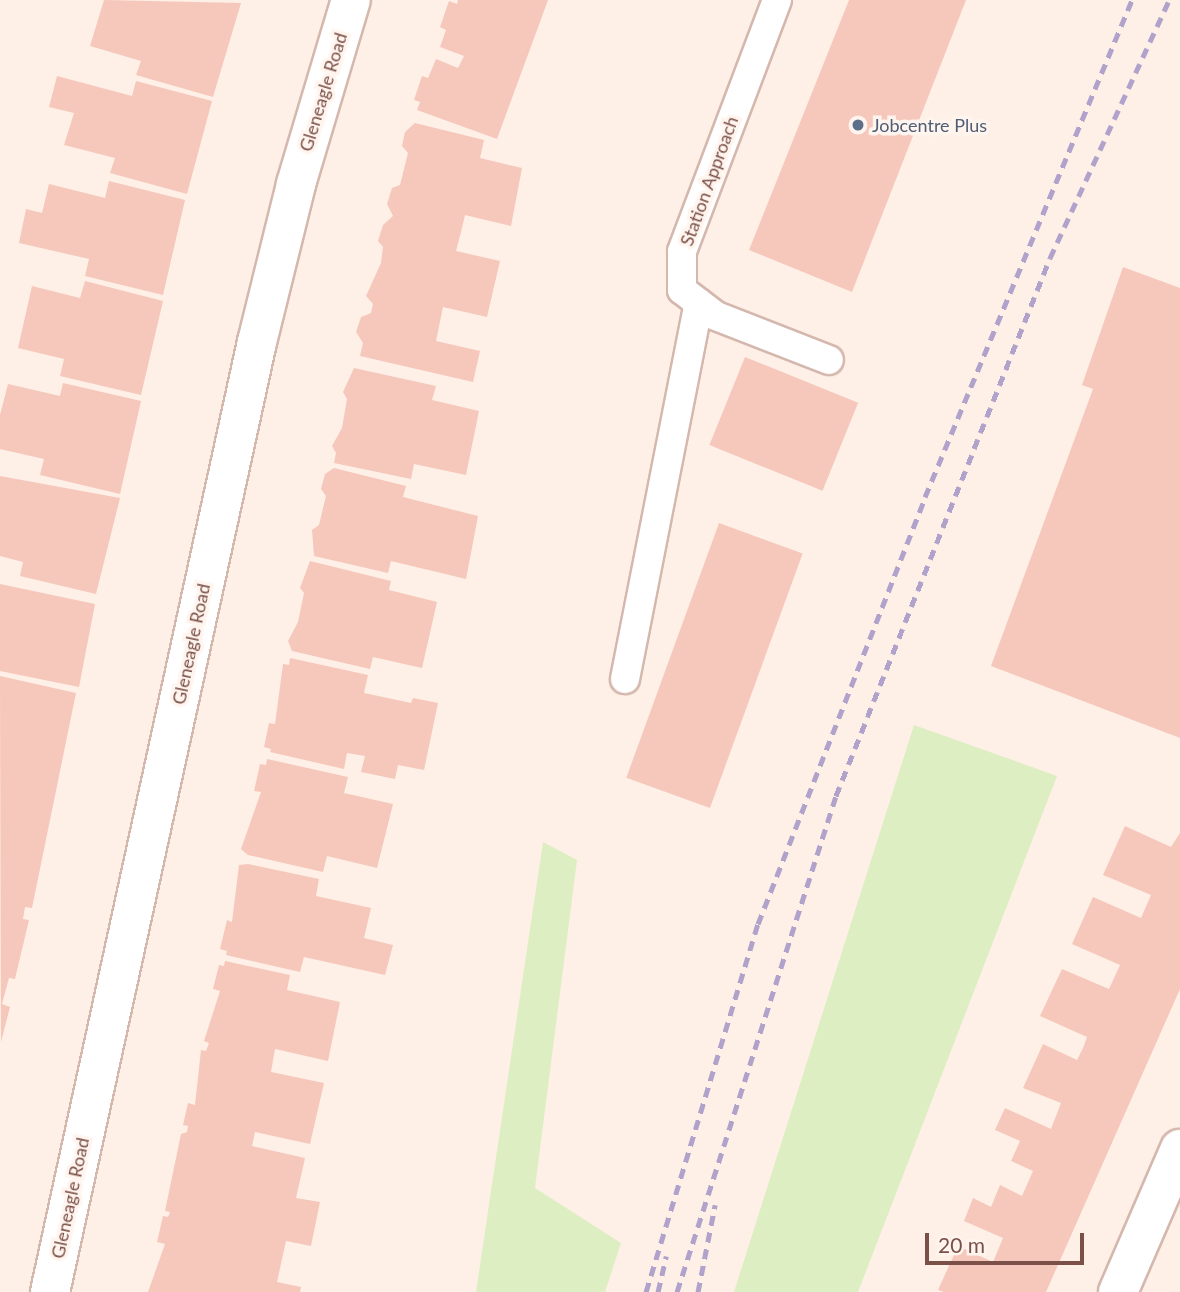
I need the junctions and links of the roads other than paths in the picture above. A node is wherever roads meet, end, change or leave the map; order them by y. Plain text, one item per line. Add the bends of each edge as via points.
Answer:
1 (351, 0) edge
2 (777, 0) edge
3 (699, 303) junction
4 (829, 360) dead end
5 (625, 679) dead end
6 (1180, 1149) edge
7 (50, 1292) edge
8 (1118, 1292) edge

1 - 7 street, Gleneagle Road via 296,184 257,342
2 - 3 lane, Station Approach via 682,252 682,290
3 - 4 lane, Station Approach via 716,316
3 - 5 lane
6 - 8 street

